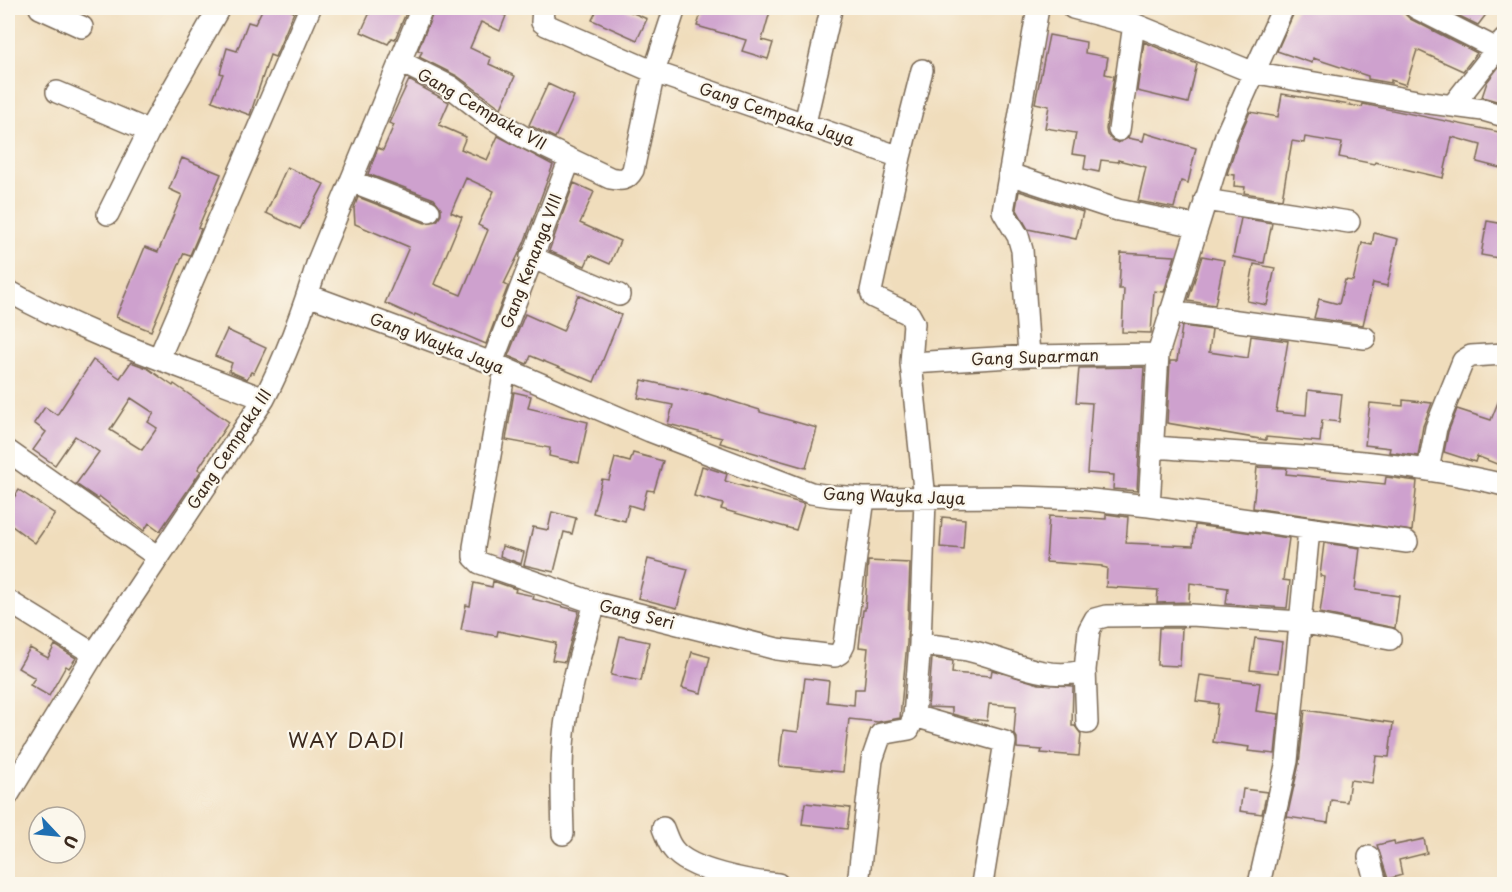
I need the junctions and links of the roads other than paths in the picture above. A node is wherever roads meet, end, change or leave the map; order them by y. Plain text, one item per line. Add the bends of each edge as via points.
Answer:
1 (40, 8) edge
2 (219, 8) edge
3 (310, 8) edge
4 (422, 8) edge
5 (543, 8) edge
6 (675, 8) edge
7 (1038, 8) edge
8 (1073, 8) edge
9 (1282, 8) edge
10 (1416, 8) edge
11 (831, 10) dead end
12 (1134, 24) junction
13 (82, 27) dead end
14 (1501, 45) edge
15 (401, 62) junction
16 (922, 70) dead end
17 (654, 72) junction
18 (1252, 72) junction
19 (57, 92) dead end
20 (1453, 105) junction
21 (1504, 116) edge
22 (805, 123) junction
23 (1119, 130) dead end
24 (148, 131) junction
25 (900, 157) junction
26 (570, 159) junction
27 (1009, 174) junction
28 (351, 181) junction
29 (1205, 200) junction
30 (429, 211) dead end
31 (108, 214) dead end
32 (1349, 222) dead end
33 (1197, 226) junction
34 (531, 256) junction
35 (8, 291) edge
36 (308, 295) junction
37 (619, 295) dead end
38 (1170, 312) junction
39 (1365, 338) dead end
40 (1158, 354) junction
41 (1504, 354) edge
42 (1029, 356) junction
43 (159, 358) junction
44 (911, 363) junction
45 (499, 366) junction
46 (264, 399) junction
47 (1153, 447) junction
48 (8, 451) edge
49 (1428, 470) junction
50 (1504, 485) edge
51 (864, 498) junction
52 (925, 499) junction
53 (1149, 506) junction
54 (1309, 529) junction
55 (1407, 542) dead end
56 (158, 556) junction
57 (8, 601) edge
58 (595, 603) junction
59 (1300, 622) junction
60 (1390, 639) dead end
61 (920, 644) junction
62 (94, 654) junction
63 (1085, 670) junction
64 (914, 716) junction
65 (1087, 723) dead end
66 (8, 795) edge
67 (663, 828) dead end
68 (563, 834) dead end
69 (1369, 857) dead end
70 (776, 884) edge
71 (858, 885) edge
72 (982, 885) edge
73 (1259, 885) edge
74 (1376, 885) edge

1 - 13 street
2 - 24 street
3 - 43 street
4 - 15 street, Gang Cempaka III
5 - 17 street, Gang Cempaka Jaya via 542,22 546,25
6 - 17 street
7 - 27 street
8 - 12 street
9 - 18 street
10 - 14 street
11 - 22 street
12 - 18 street
12 - 23 street
14 - 20 street
15 - 26 street, Gang Cempaka VII via 451,87 496,121
15 - 28 street, Gang Cempaka III
16 - 25 street
17 - 22 street, Gang Cempaka Jaya
17 - 26 street, Gang Cempaka VII via 630,177 610,178
18 - 20 street
18 - 29 street
19 - 24 street
20 - 21 street
22 - 25 street, Gang Cempaka Jaya
24 - 31 street
25 - 44 street via 871,294 912,319
26 - 34 street, Gang Kenanga VIII
27 - 33 street via 1118,210
27 - 42 street via 1003,211 1022,250
28 - 30 street
28 - 36 street, Gang Cempaka III
29 - 32 street
29 - 33 street
33 - 38 street
34 - 37 street
34 - 45 street, Gang Kenanga VIII
35 - 43 street via 44,312
36 - 45 street, Gang Wayka Jaya
36 - 46 street, Gang Cempaka III
38 - 39 street
38 - 40 street
40 - 42 street, Gang Suparman
40 - 47 street
41 - 49 street via 1471,356 1463,361 1436,428
42 - 44 street, Gang Suparman
43 - 46 street
44 - 52 street
45 - 51 street, Gang Wayka Jaya via 787,485 812,493
45 - 58 street, Gang Seri via 474,557 477,562
46 - 56 street, Gang Cempaka III
47 - 49 street
47 - 53 street
48 - 56 street
49 - 50 street
51 - 52 street, Gang Wayka Jaya
51 - 58 street, Gang Seri via 844,645 835,656 777,649
52 - 53 street, Gang Wayka Jaya via 1029,497
52 - 61 street
53 - 54 street, Gang Wayka Jaya
54 - 55 street, Gang Wayka Jaya
54 - 59 street
56 - 62 street, Gang Cempaka III
57 - 62 street
58 - 68 street via 566,719 562,757
59 - 60 street
59 - 63 street via 1191,615 1098,618 1089,630
59 - 73 street via 1287,761
61 - 63 street via 967,650 1043,672
61 - 64 street
62 - 66 street, Gang Cempaka III
63 - 65 street
64 - 71 street via 909,729 882,734 878,740
64 - 72 street via 1005,742
67 - 70 street via 672,849 693,863 724,875
69 - 74 street

